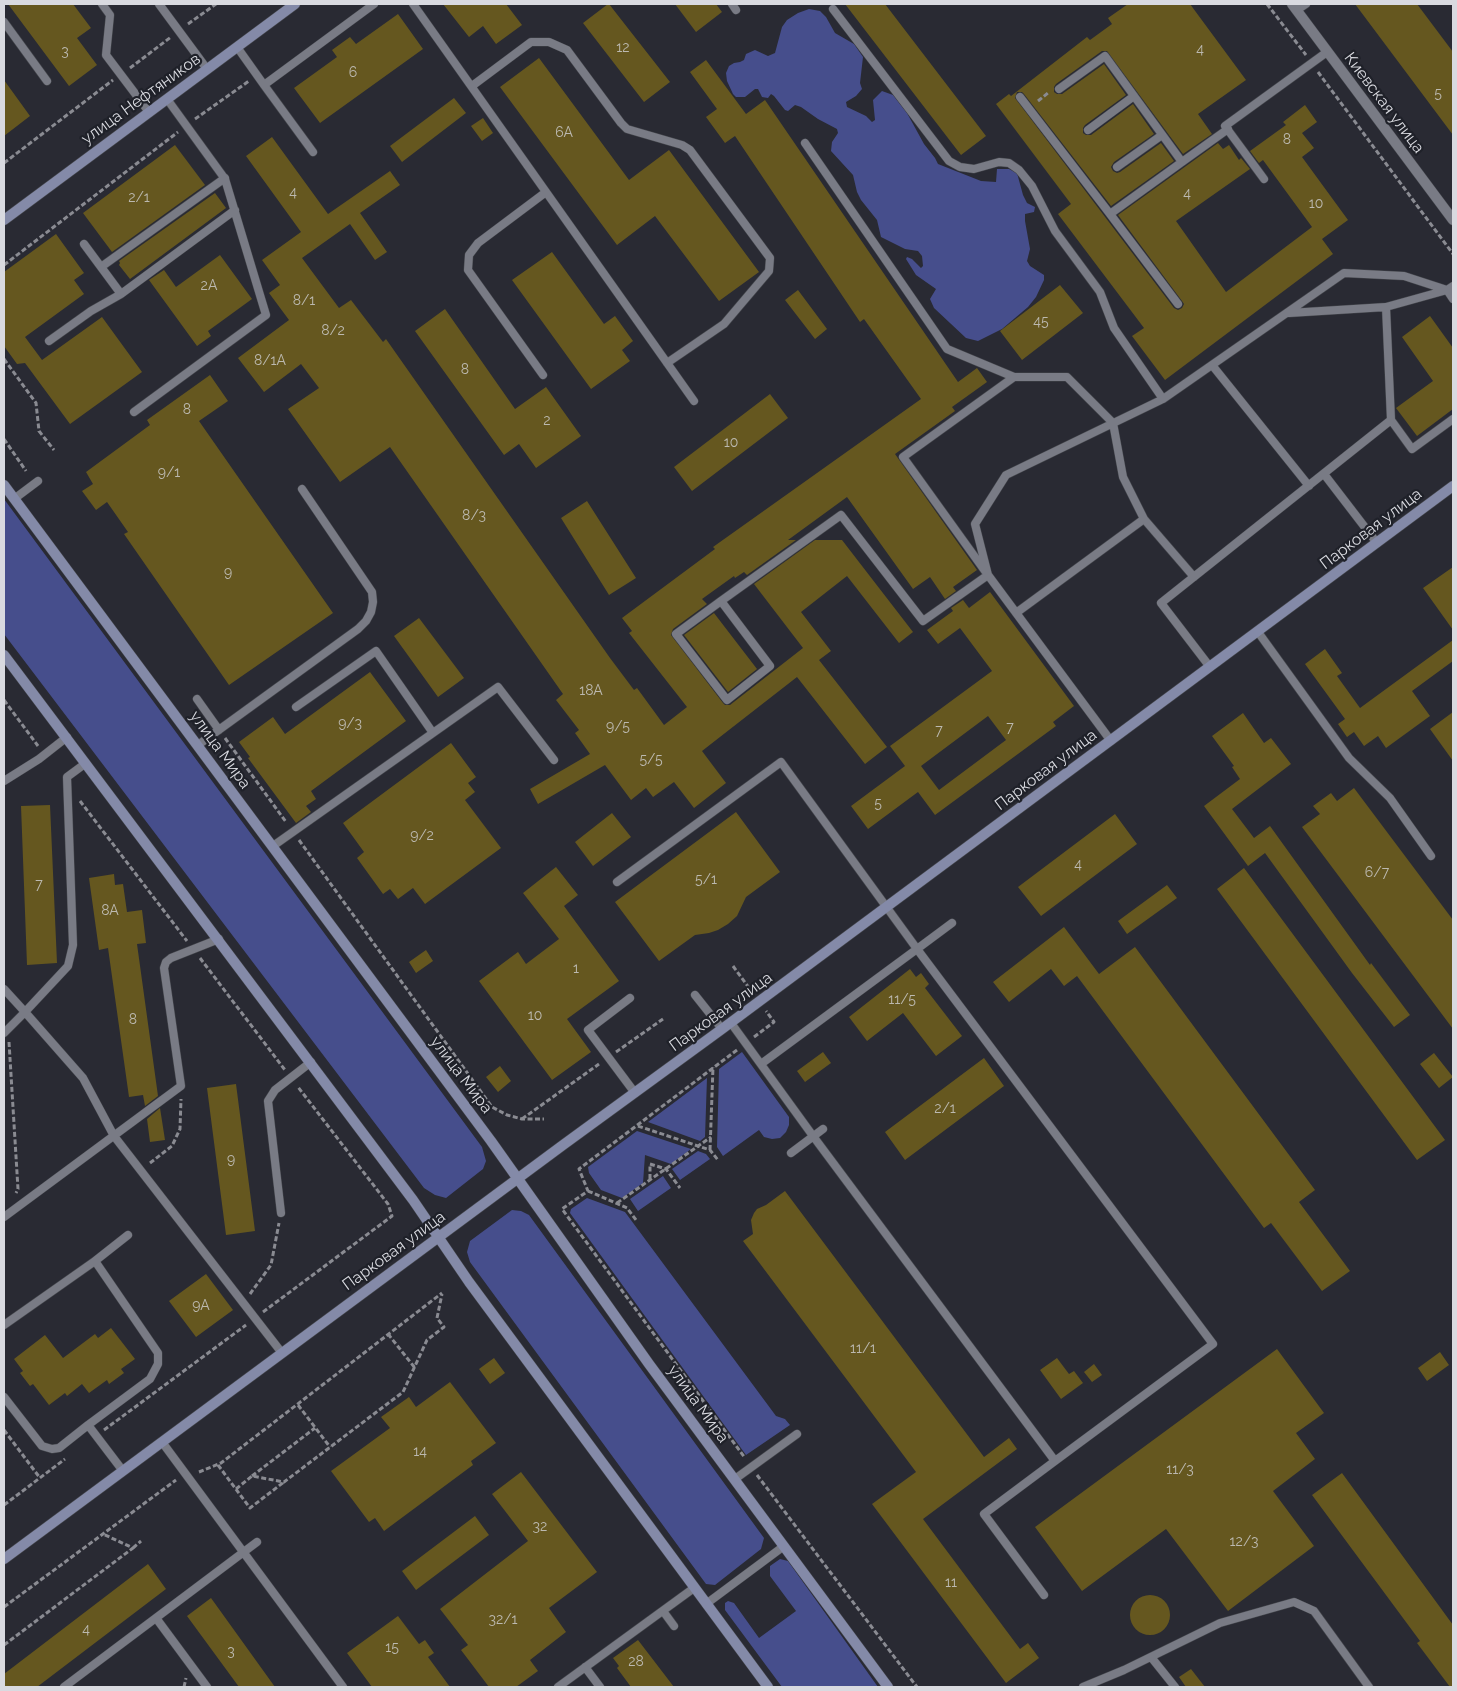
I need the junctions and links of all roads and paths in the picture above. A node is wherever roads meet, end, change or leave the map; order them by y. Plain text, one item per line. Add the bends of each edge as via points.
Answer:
1 (102, 4) edge
2 (159, 4) edge
3 (216, 4) edge
4 (296, 4) edge
5 (374, 4) edge
6 (413, 4) edge
7 (1267, 4) edge
8 (1306, 4) edge
9 (1294, 7) edge
10 (833, 9) dead end
11 (4, 22) edge
12 (179, 31) junction
13 (237, 47) junction
14 (1328, 52) junction
15 (1312, 63) junction
16 (208, 69) junction
17 (121, 75) junction
18 (47, 81) dead end
19 (264, 85) junction
20 (472, 86) junction
21 (1059, 90) joint
22 (1134, 96) junction
23 (1020, 97) dead end
24 (167, 99) junction
25 (1029, 108) junction
26 (149, 112) junction
27 (1228, 129) junction
28 (1088, 130) dead end
29 (1162, 135) junction
30 (805, 143) dead end
31 (313, 152) dead end
32 (1182, 162) junction
33 (4, 163) edge
34 (1117, 168) dead end
35 (225, 178) junction
36 (1264, 179) dead end
37 (546, 192) junction
38 (235, 210) junction
39 (1110, 214) junction
40 (4, 220) edge
41 (1453, 220) edge
42 (84, 244) dead end
43 (1453, 254) edge
44 (102, 267) junction
45 (1450, 288) edge
46 (122, 294) junction
47 (1453, 299) edge
48 (1178, 304) dead end
49 (1386, 307) junction
50 (1287, 313) junction
51 (49, 341) dead end
52 (4, 359) edge
53 (667, 363) junction
54 (1212, 365) junction
55 (544, 375) dead end
56 (1014, 377) junction
57 (1164, 399) junction
58 (694, 401) dead end
59 (134, 412) dead end
60 (1453, 419) edge
61 (1391, 420) junction
62 (1113, 424) junction
63 (4, 439) edge
64 (54, 450) dead end
65 (26, 471) dead end
66 (1324, 474) junction
67 (38, 481) dead end
68 (4, 485) edge
69 (1309, 486) junction
70 (1453, 486) edge
71 (302, 489) dead end
72 (14, 499) junction
73 (1144, 520) junction
74 (1377, 543) junction
75 (988, 575) junction
76 (1194, 577) junction
77 (721, 602) junction
78 (1016, 613) junction
79 (1258, 632) junction
80 (4, 655) edge
81 (1210, 667) junction
82 (197, 699) dead end
83 (296, 707) dead end
84 (219, 730) junction
85 (433, 733) junction
86 (67, 737) junction
87 (1111, 741) junction
88 (198, 745) junction
89 (554, 760) dead end
90 (86, 763) junction
91 (4, 781) edge
92 (293, 832) junction
93 (273, 846) junction
94 (1431, 856) dead end
95 (617, 882) dead end
96 (887, 907) junction
97 (952, 923) dead end
98 (219, 939) junction
99 (917, 949) junction
100 (734, 966) dead end
101 (4, 989) edge
102 (695, 995) dead end
103 (630, 998) dead end
104 (759, 1002) junction
105 (26, 1012) junction
106 (663, 1019) dead end
107 (731, 1023) junction
108 (722, 1029) junction
109 (6, 1031) edge
110 (746, 1043) junction
111 (608, 1058) junction
112 (311, 1062) junction
113 (761, 1064) junction
114 (713, 1067) junction
115 (181, 1086) junction
116 (635, 1093) junction
117 (522, 1118) junction
118 (544, 1119) dead end
119 (638, 1126) junction
120 (823, 1129) dead end
121 (114, 1136) junction
122 (813, 1136) junction
123 (711, 1137) junction
124 (698, 1146) junction
125 (710, 1150) junction
126 (791, 1152) dead end
127 (718, 1160) dead end
128 (666, 1169) junction
129 (140, 1170) junction
130 (517, 1179) junction
131 (650, 1180) junction
132 (680, 1188) dead end
133 (588, 1191) junction
134 (617, 1204) junction
135 (281, 1213) joint
136 (5, 1216) edge
137 (392, 1216) dead end
138 (636, 1220) dead end
139 (128, 1235) dead end
140 (438, 1238) junction
141 (95, 1262) junction
142 (243, 1302) junction
143 (255, 1318) junction
144 (4, 1326) edge
145 (388, 1334) junction
146 (282, 1353) junction
147 (414, 1368) junction
148 (4, 1397) edge
149 (298, 1405) junction
150 (88, 1425) junction
151 (315, 1428) junction
152 (4, 1430) edge
153 (796, 1434) dead end
154 (96, 1436) junction
155 (162, 1442) junction
156 (330, 1448) junction
157 (72, 1454) dead end
158 (1055, 1461) junction
159 (218, 1465) junction
160 (751, 1467) junction
161 (123, 1471) junction
162 (187, 1476) junction
163 (252, 1476) junction
164 (40, 1478) junction
165 (735, 1479) junction
166 (284, 1482) junction
167 (236, 1489) junction
168 (203, 1498) junction
169 (196, 1503) dead end
170 (4, 1505) edge
171 (103, 1534) junction
172 (141, 1541) dead end
173 (257, 1542) dead end
174 (784, 1546) junction
175 (133, 1548) junction
176 (244, 1552) junction
177 (4, 1559) edge
178 (694, 1588) junction
179 (1044, 1596) dead end
180 (706, 1604) junction
181 (4, 1607) edge
182 (663, 1611) junction
183 (156, 1618) junction
184 (674, 1626) dead end
185 (4, 1645) edge
186 (1151, 1657) junction
187 (585, 1667) junction
188 (64, 1687) edge
189 (207, 1687) edge
190 (343, 1687) edge
191 (558, 1687) edge
192 (600, 1687) edge
193 (768, 1687) edge
194 (888, 1687) edge
195 (917, 1687) edge
196 (1083, 1687) edge
197 (1175, 1687) edge
198 (1369, 1687) edge

1 - 17 lane via 110,15 106,55
2 - 12 lane
3 - 12 path
4 - 13 main road, улица Нефтяников
5 - 19 lane
6 - 20 lane
7 - 15 path
8 - 9 lane
9 - 14 street, Киевская улица
10 - 57 lane via 949,161 974,169 999,162 1009,163 1019,170 1032,186 1055,231 1100,292 1114,328
11 - 18 lane
12 - 16 lane
12 - 17 path
13 - 16 main road, улица Нефтяников
13 - 19 lane
14 - 15 lane
14 - 41 street, Киевская улица
15 - 27 lane via 1225,126
15 - 43 path
16 - 24 main road, улица Нефтяников
17 - 26 lane
17 - 33 path
19 - 31 lane
20 - 37 lane
20 - 53 lane via 531,42 549,42 566,50 627,129 690,150 770,258 769,271 724,324
21 - 22 lane via 1105,56
21 - 25 path via 1050,92
22 - 28 lane
22 - 29 lane
23 - 25 lane
24 - 26 main road, улица Нефтяников
24 - 35 lane
25 - 39 lane
26 - 40 main road, улица Нефтяников
27 - 32 lane
27 - 36 lane
29 - 32 lane
29 - 34 lane
30 - 56 lane via 947,349
32 - 39 lane
35 - 38 lane
35 - 44 lane
37 - 53 lane
37 - 55 lane via 478,243 469,255 468,270
38 - 46 lane
38 - 59 lane via 266,315
39 - 48 lane
42 - 44 lane
44 - 46 lane
45 - 47 lane
45 - 49 lane
45 - 50 lane via 1404,276 1344,273
46 - 51 lane
49 - 50 lane
49 - 61 lane
50 - 54 lane
52 - 64 path via 36,402 39,431
53 - 58 lane
54 - 57 lane
54 - 69 lane
56 - 62 lane via 1067,377
56 - 75 lane via 903,457
57 - 62 lane
60 - 61 lane via 1412,448
61 - 66 lane
62 - 73 lane via 1122,477
62 - 75 lane via 1006,475 975,524
63 - 65 path
66 - 69 lane
66 - 74 lane
67 - 72 lane
68 - 72 main road, улица Мира
69 - 76 lane
70 - 74 main road, Парковая улица
71 - 84 lane via 372,592 372,612 358,629
72 - 88 main road, улица Мира
73 - 76 lane
73 - 78 lane
74 - 79 main road, Парковая улица
75 - 77 lane via 923,621 841,515
75 - 78 lane
76 - 81 lane via 1161,603
77 - 77 lane via 676,634 727,700 770,666
78 - 87 lane
79 - 81 main road, Парковая улица
79 - 94 lane via 1349,758 1390,798
80 - 86 main road
81 - 87 main road, Парковая улица
82 - 84 lane
83 - 85 lane via 376,650
84 - 88 lane
84 - 92 path
85 - 89 lane via 498,687
85 - 92 lane
86 - 90 main road
86 - 91 lane
87 - 96 main road, Парковая улица
88 - 93 main road, улица Мира
90 - 98 main road
90 - 105 lane via 67,777 73,945 68,966
92 - 93 lane
92 - 117 path via 492,1107
93 - 130 main road, улица Мира
95 - 96 lane via 782,762
96 - 99 lane
96 - 104 main road, Парковая улица
97 - 99 lane
98 - 112 main road
98 - 115 lane via 171,958 164,968
99 - 113 lane
99 - 158 lane via 1213,1344
100 - 104 path
101 - 105 lane
102 - 108 lane
103 - 111 lane via 588,1030
104 - 107 main road, Парковая улица
104 - 110 path via 774,1022
105 - 109 lane
105 - 121 lane via 83,1078
106 - 111 path
107 - 108 main road, Парковая улица
107 - 110 lane
108 - 116 main road, Парковая улица
109 - 136 path via 18,1189
110 - 113 lane
110 - 114 path
111 - 116 lane
111 - 117 path
112 - 135 lane via 275,1090 268,1101
112 - 140 main road
113 - 122 lane
114 - 119 path
114 - 123 path
115 - 121 lane
115 - 129 path via 180,1129 172,1146
116 - 130 main road, Парковая улица
117 - 118 path
119 - 124 path
119 - 133 path via 580,1169
120 - 122 lane
121 - 129 lane
121 - 136 lane
122 - 126 lane
122 - 158 lane
123 - 124 path
123 - 125 path
124 - 125 path
124 - 128 path
125 - 127 path
128 - 131 path
128 - 131 path via 650,1164
128 - 132 path
129 - 142 lane
130 - 140 main road, Парковая улица
130 - 165 main road, улица Мира
131 - 134 path
133 - 134 path
133 - 160 path via 562,1210
134 - 138 path via 626,1208
135 - 142 path via 271,1265
137 - 143 path
139 - 141 lane
140 - 146 main road, Парковая улица
140 - 178 main road
141 - 144 lane
141 - 150 lane via 158,1353 158,1364 150,1379
142 - 143 lane
143 - 146 lane
143 - 154 path
145 - 147 path
145 - 147 path via 442,1293 437,1318 444,1327 427,1340
145 - 149 path
146 - 155 main road, Парковая улица
147 - 156 path via 403,1392
148 - 150 lane via 42,1446 59,1448
149 - 151 path
149 - 159 path
150 - 154 lane
151 - 156 path
151 - 163 path
152 - 164 path
153 - 160 lane
154 - 161 lane
155 - 161 main road, Парковая улица
155 - 162 lane
156 - 166 path
157 - 164 path
158 - 179 lane via 984,1514
159 - 162 path
159 - 167 path
160 - 165 lane
160 - 195 path
161 - 177 main road, Парковая улица
162 - 168 lane
162 - 171 path via 175,1480
163 - 166 path
163 - 167 path
164 - 170 path
165 - 174 main road, улица Мира
166 - 167 path via 250,1508
168 - 169 lane
168 - 176 lane
171 - 175 path
171 - 181 path
172 - 175 path
173 - 176 lane
174 - 180 lane
174 - 194 main road, улица Мира
175 - 185 path
176 - 183 lane
176 - 190 lane
178 - 180 main road
178 - 182 lane
180 - 193 main road
182 - 184 lane
182 - 187 lane
183 - 188 lane
183 - 189 lane
186 - 196 lane
186 - 197 lane
186 - 198 lane via 1220,1623 1294,1602 1314,1611
187 - 191 lane
187 - 192 lane

